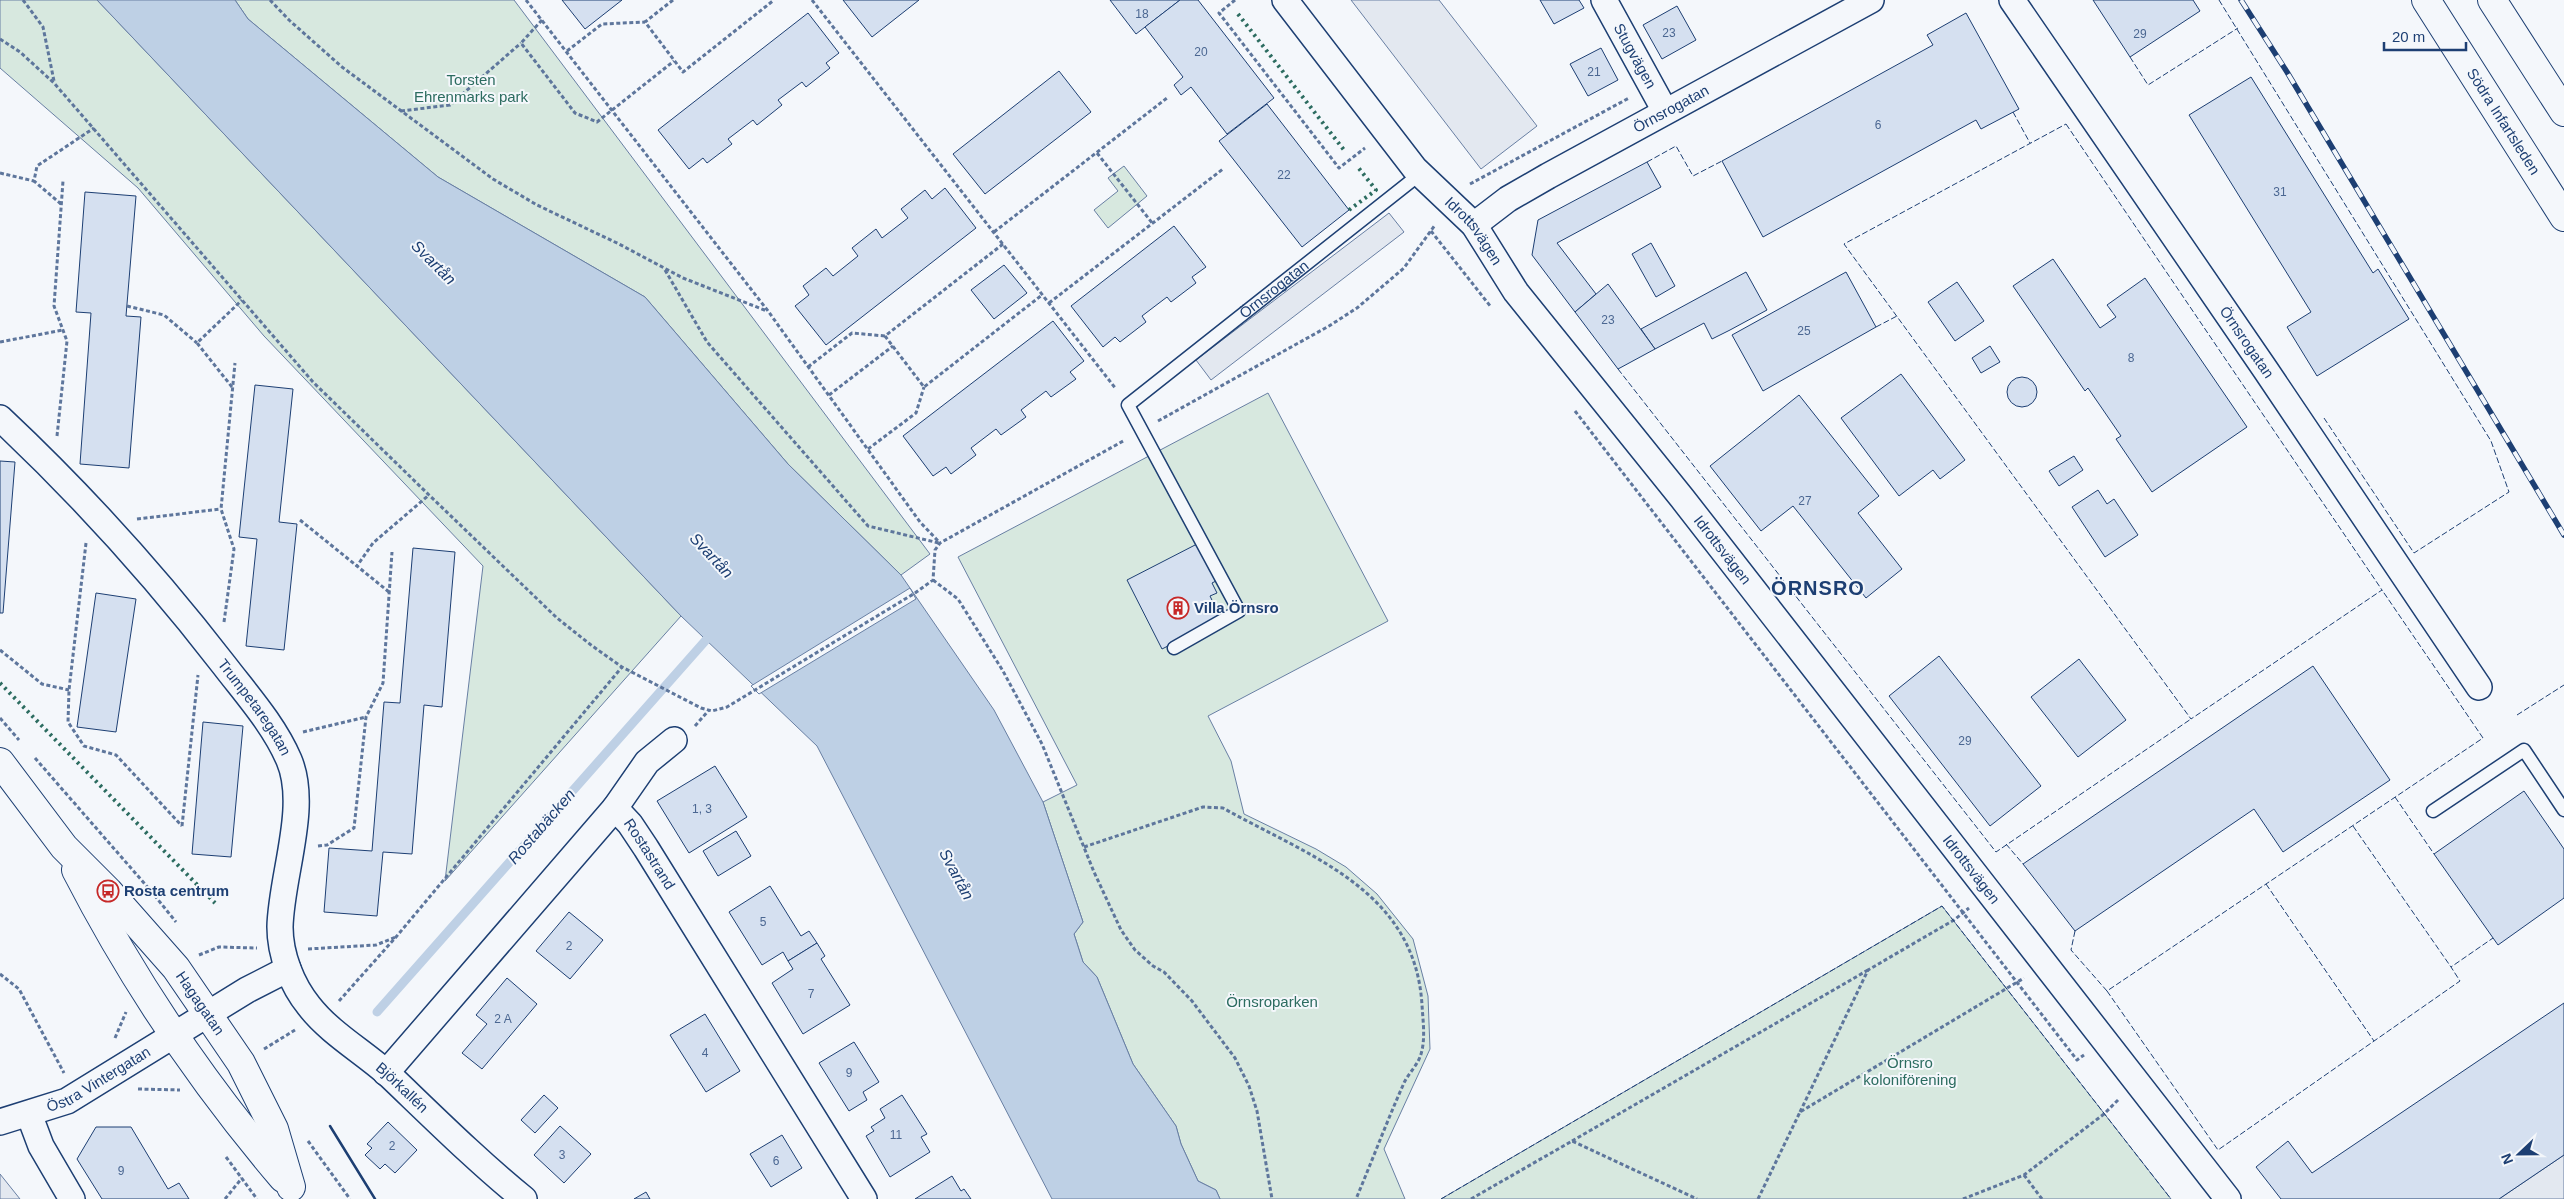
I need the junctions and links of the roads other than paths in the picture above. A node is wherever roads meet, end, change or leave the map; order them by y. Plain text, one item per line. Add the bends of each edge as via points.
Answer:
1 (1285, 0) edge
2 (1604, 0) edge
3 (1871, 0) edge
4 (2012, 0) edge
5 (2426, 0) edge
6 (2492, 0) edge
7 (1665, 111) junction
8 (2564, 112) edge
9 (1420, 174) junction
10 (2564, 217) edge
11 (1474, 225) junction
12 (0, 418) edge
13 (1174, 648) dead end
14 (2479, 687) dead end
15 (674, 740) dead end
16 (0, 762) edge
17 (615, 808) junction
18 (2564, 810) edge
19 (2433, 811) dead end
20 (64, 847) junction
21 (288, 969) junction
22 (190, 1025) junction
23 (386, 1073) junction
24 (29, 1114) junction
25 (0, 1122) edge
26 (294, 1193) edge
27 (72, 1199) edge
28 (524, 1199) edge
29 (864, 1199) edge
30 (2228, 1199) edge

1 - 9 street, Idrottsvägen
2 - 7 street, Stugvägen
3 - 7 street, Örnsrogatan
4 - 14 street, Örnsrogatan via 2260,360
5 - 10 street, Södra Infartsleden
6 - 8 street
7 - 11 street, Örnsrogatan via 1508,199
9 - 11 street, Idrottsvägen
9 - 13 lane, Örnsrogatan via 1128,405 1239,611
11 - 30 street, Idrottsvägen via 1516,292 1682,498
12 - 21 street, Trumpetaregatan via 98,515 176,603 288,759 297,798 280,928
15 - 17 street via 647,762
16 - 20 street, Hagagatan
17 - 23 street, Rostastrand
17 - 29 street, Rostastrand via 646,848
18 - 19 lane via 2524,750
20 - 22 street, Hagagatan via 99,916
20 - 22 street, Hagagatan via 176,968
21 - 22 street
21 - 23 street, Björkallén via 299,993 319,1017
22 - 24 street, Östra Vintergatan via 76,1095
22 - 26 street, Hagagatan via 251,1140
22 - 26 street, Hagagatan via 241,1063 274,1129
23 - 28 street, Björkallén
24 - 25 street, Östra Vintergatan
24 - 27 street via 42,1146

